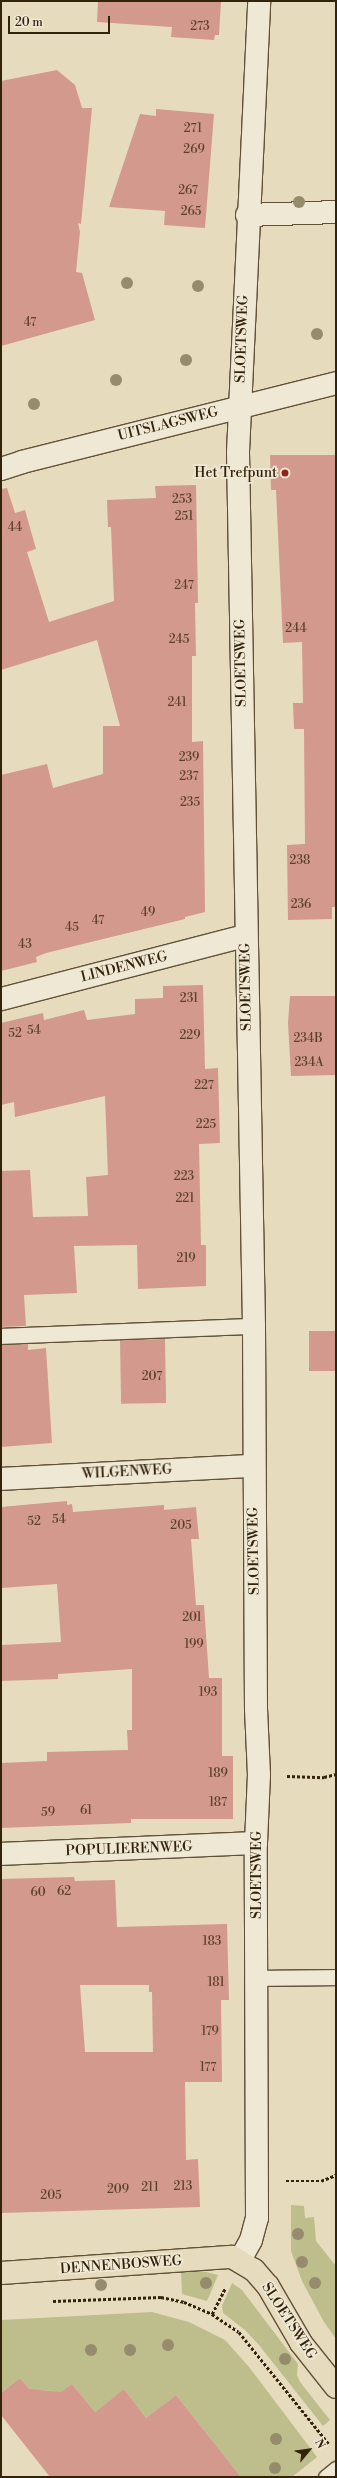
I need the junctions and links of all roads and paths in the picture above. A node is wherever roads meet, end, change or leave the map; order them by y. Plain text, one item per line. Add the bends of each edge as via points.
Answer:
1 (259, 1) edge
2 (336, 212) edge
3 (247, 215) junction
4 (336, 383) edge
5 (240, 406) junction
6 (1, 468) edge
7 (245, 936) junction
8 (2, 995) edge
9 (254, 1326) junction
10 (1, 1336) edge
11 (253, 1466) junction
12 (1, 1479) edge
13 (336, 1774) edge
14 (258, 1775) junction
15 (256, 1843) junction
16 (1, 1854) edge
17 (336, 1977) edge
18 (257, 1978) junction
19 (336, 2175) edge
20 (257, 2180) junction
21 (240, 2260) junction
22 (1, 2272) edge
23 (47, 2301) dead end
24 (336, 2387) edge
25 (331, 2446) dead end
26 (336, 2469) edge
27 (326, 2477) edge

1 - 3 street, SLOETSWEG
2 - 3 street
3 - 5 street, SLOETSWEG
4 - 5 street, UITSLAGSWEG
5 - 6 street, UITSLAGSWEG
5 - 7 street, SLOETSWEG via 238,452
7 - 8 street, LINDENWEG
7 - 9 street, SLOETSWEG
9 - 10 lane
9 - 11 street, SLOETSWEG
11 - 12 street, WILGENWEG
11 - 14 street, SLOETSWEG
13 - 14 path via 324,1777
14 - 15 street, SLOETSWEG
15 - 16 street, POPULIERENWEG
15 - 18 street, SLOETSWEG
17 - 18 lane
18 - 20 street, SLOETSWEG
19 - 20 path via 321,2181
20 - 21 street, SLOETSWEG via 257,2218 251,2240
21 - 22 main road, DENNENBOSWEG via 232,2257
21 - 24 main road, SLOETSWEG via 254,2270 268,2286 301,2343
23 - 25 path via 161,2297 184,2302 212,2314 239,2332
26 - 27 lane

